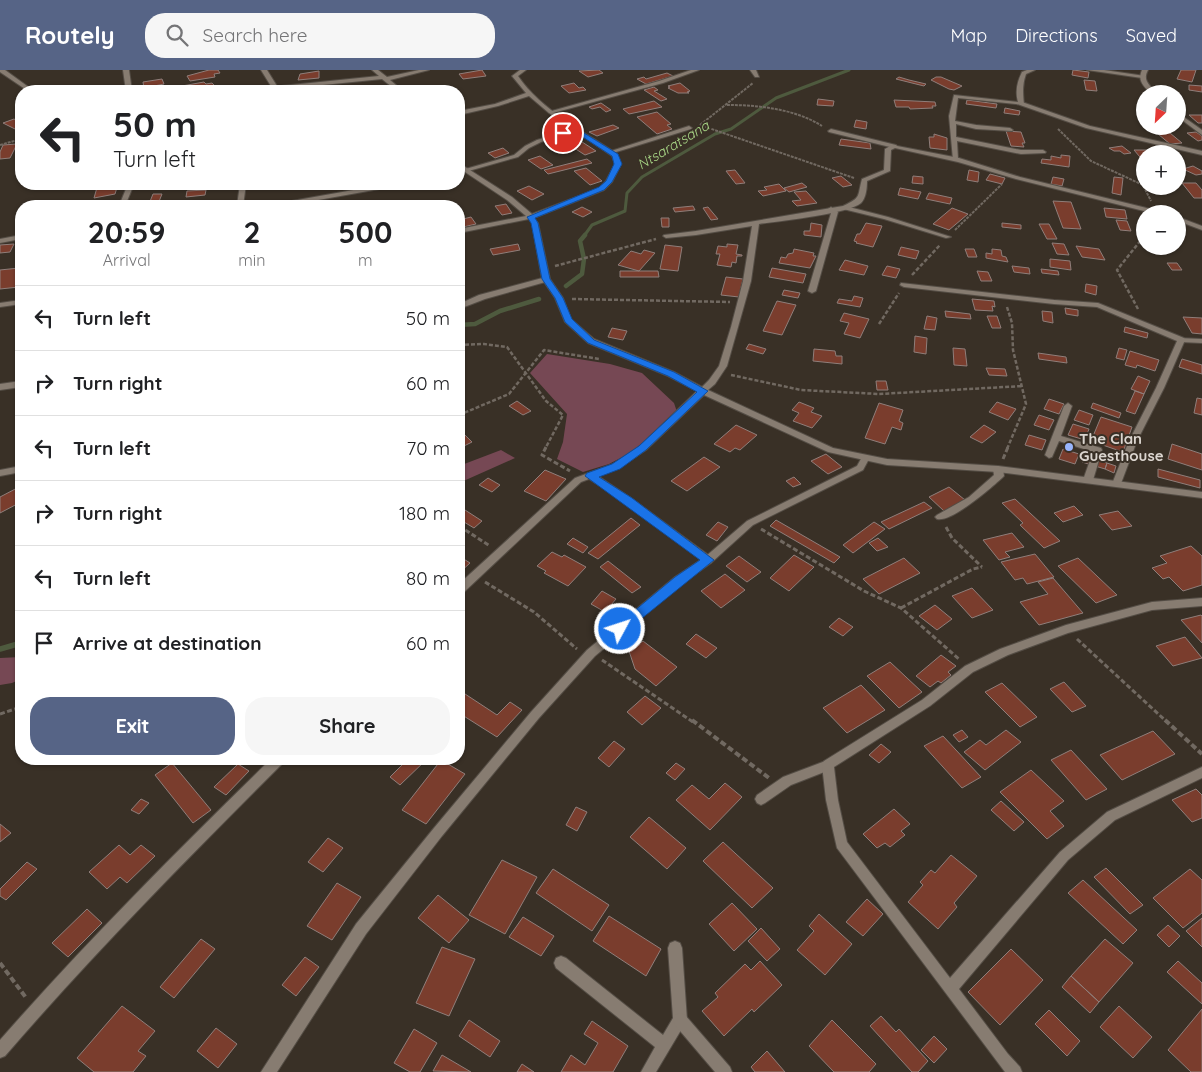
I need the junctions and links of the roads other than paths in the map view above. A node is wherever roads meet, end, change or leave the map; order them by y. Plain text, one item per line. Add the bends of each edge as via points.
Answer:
1 (0, 70) edge
2 (126, 70) edge
3 (264, 70) edge
4 (375, 70) edge
5 (426, 70) edge
6 (523, 70) edge
7 (696, 70) edge
8 (753, 70) edge
9 (1032, 70) edge
10 (1090, 70) edge
11 (1143, 73) edge
12 (757, 76) road end
13 (385, 78) junction
14 (22, 85) edge
15 (128, 85) edge
16 (273, 85) edge
17 (316, 85) edge
18 (393, 85) edge
19 (1146, 85) edge
20 (530, 94) junction
21 (1022, 104) junction
22 (465, 112) edge
23 (550, 112) junction
24 (1186, 121) edge
25 (953, 122) junction
26 (688, 128) road end
27 (576, 130) junction
28 (1010, 130) dead end
29 (831, 131) road end
30 (1202, 133) edge
31 (953, 138) junction
32 (894, 146) junction
33 (610, 152) junction
34 (1044, 152) dead end
35 (1202, 152) edge
36 (955, 159) junction
37 (465, 170) edge
38 (465, 173) edge
39 (363, 190) edge
40 (308, 200) edge
41 (1136, 207) edge
42 (844, 208) junction
43 (831, 209) junction
44 (530, 217) junction
45 (1186, 222) edge
46 (756, 223) junction
47 (1202, 228) edge
48 (465, 230) edge
49 (666, 236) road end
50 (948, 236) road end
51 (15, 239) edge
52 (0, 241) edge
53 (546, 279) junction
54 (904, 286) dead end
55 (812, 291) dead end
56 (15, 303) edge
57 (465, 304) edge
58 (0, 305) edge
59 (1181, 340) junction
60 (1202, 341) edge
61 (15, 385) edge
62 (0, 387) edge
63 (703, 391) junction
64 (1068, 406) dead end
65 (1056, 437) junction
66 (1049, 455) dead end
67 (865, 459) junction
68 (998, 469) junction
69 (15, 470) edge
70 (0, 473) edge
71 (587, 477) junction
72 (1088, 480) junction
73 (1117, 484) junction
74 (1202, 495) edge
75 (940, 517) road end
76 (708, 560) junction
77 (465, 584) edge
78 (1202, 602) edge
79 (273, 765) edge
80 (828, 765) junction
81 (1202, 772) edge
82 (761, 799) dead end
83 (676, 948) dead end
84 (561, 963) dead end
85 (950, 989) junction
86 (680, 1020) junction
87 (664, 1044) junction
88 (0, 1051) edge
89 (268, 1072) edge
90 (648, 1072) edge
91 (725, 1072) edge
92 (1015, 1072) edge

1 - 14 street
2 - 15 street
3 - 16 street
4 - 13 street
5 - 13 street
6 - 20 street via 515,76
7 - 23 street
8 - 12 street
9 - 21 street via 1024,73 1022,79 1019,97
10 - 11 street
11 - 19 street
13 - 17 street
13 - 18 street
20 - 22 street
20 - 23 street
21 - 25 street via 956,96
21 - 35 street via 1059,119
23 - 27 street
24 - 30 street
25 - 28 street
25 - 31 street
26 - 33 street
27 - 33 street
27 - 37 street via 545,139 516,156
29 - 32 street
31 - 34 street via 1021,152
31 - 36 street
32 - 36 street
32 - 42 street via 888,149 887,171 864,180 864,192 859,202
33 - 44 street via 618,164 602,188
36 - 41 street
38 - 44 street via 508,198
39 - 40 street
42 - 43 street
42 - 50 street
43 - 46 street
43 - 55 street via 835,212
44 - 48 street
44 - 53 street via 535,223
45 - 47 street
46 - 49 street
46 - 63 street via 747,281 728,354
51 - 52 street
53 - 57 street
53 - 63 street via 568,320 591,342 671,374
54 - 59 street via 1098,305
56 - 58 street
59 - 60 street
59 - 73 street via 1133,441
61 - 62 street
63 - 67 street via 831,450
63 - 71 street via 643,448 616,466
64 - 65 street
65 - 66 street
65 - 72 street via 1098,450
67 - 68 street
67 - 76 street via 860,468 750,523
68 - 72 street
68 - 75 street via 1000,476 972,499
69 - 70 street
71 - 76 street via 628,500
71 - 77 street via 578,480
72 - 73 street
73 - 74 street
76 - 89 street via 679,580 589,656 517,737 361,929
78 - 80 street via 1152,606 1066,629 1012,648 969,669 926,703
79 - 88 street via 156,880
80 - 82 street via 779,786
80 - 85 street via 841,844
81 - 85 street via 1111,816 1064,856
83 - 86 street
84 - 87 street
85 - 92 street
86 - 87 street
86 - 91 street
87 - 90 street

